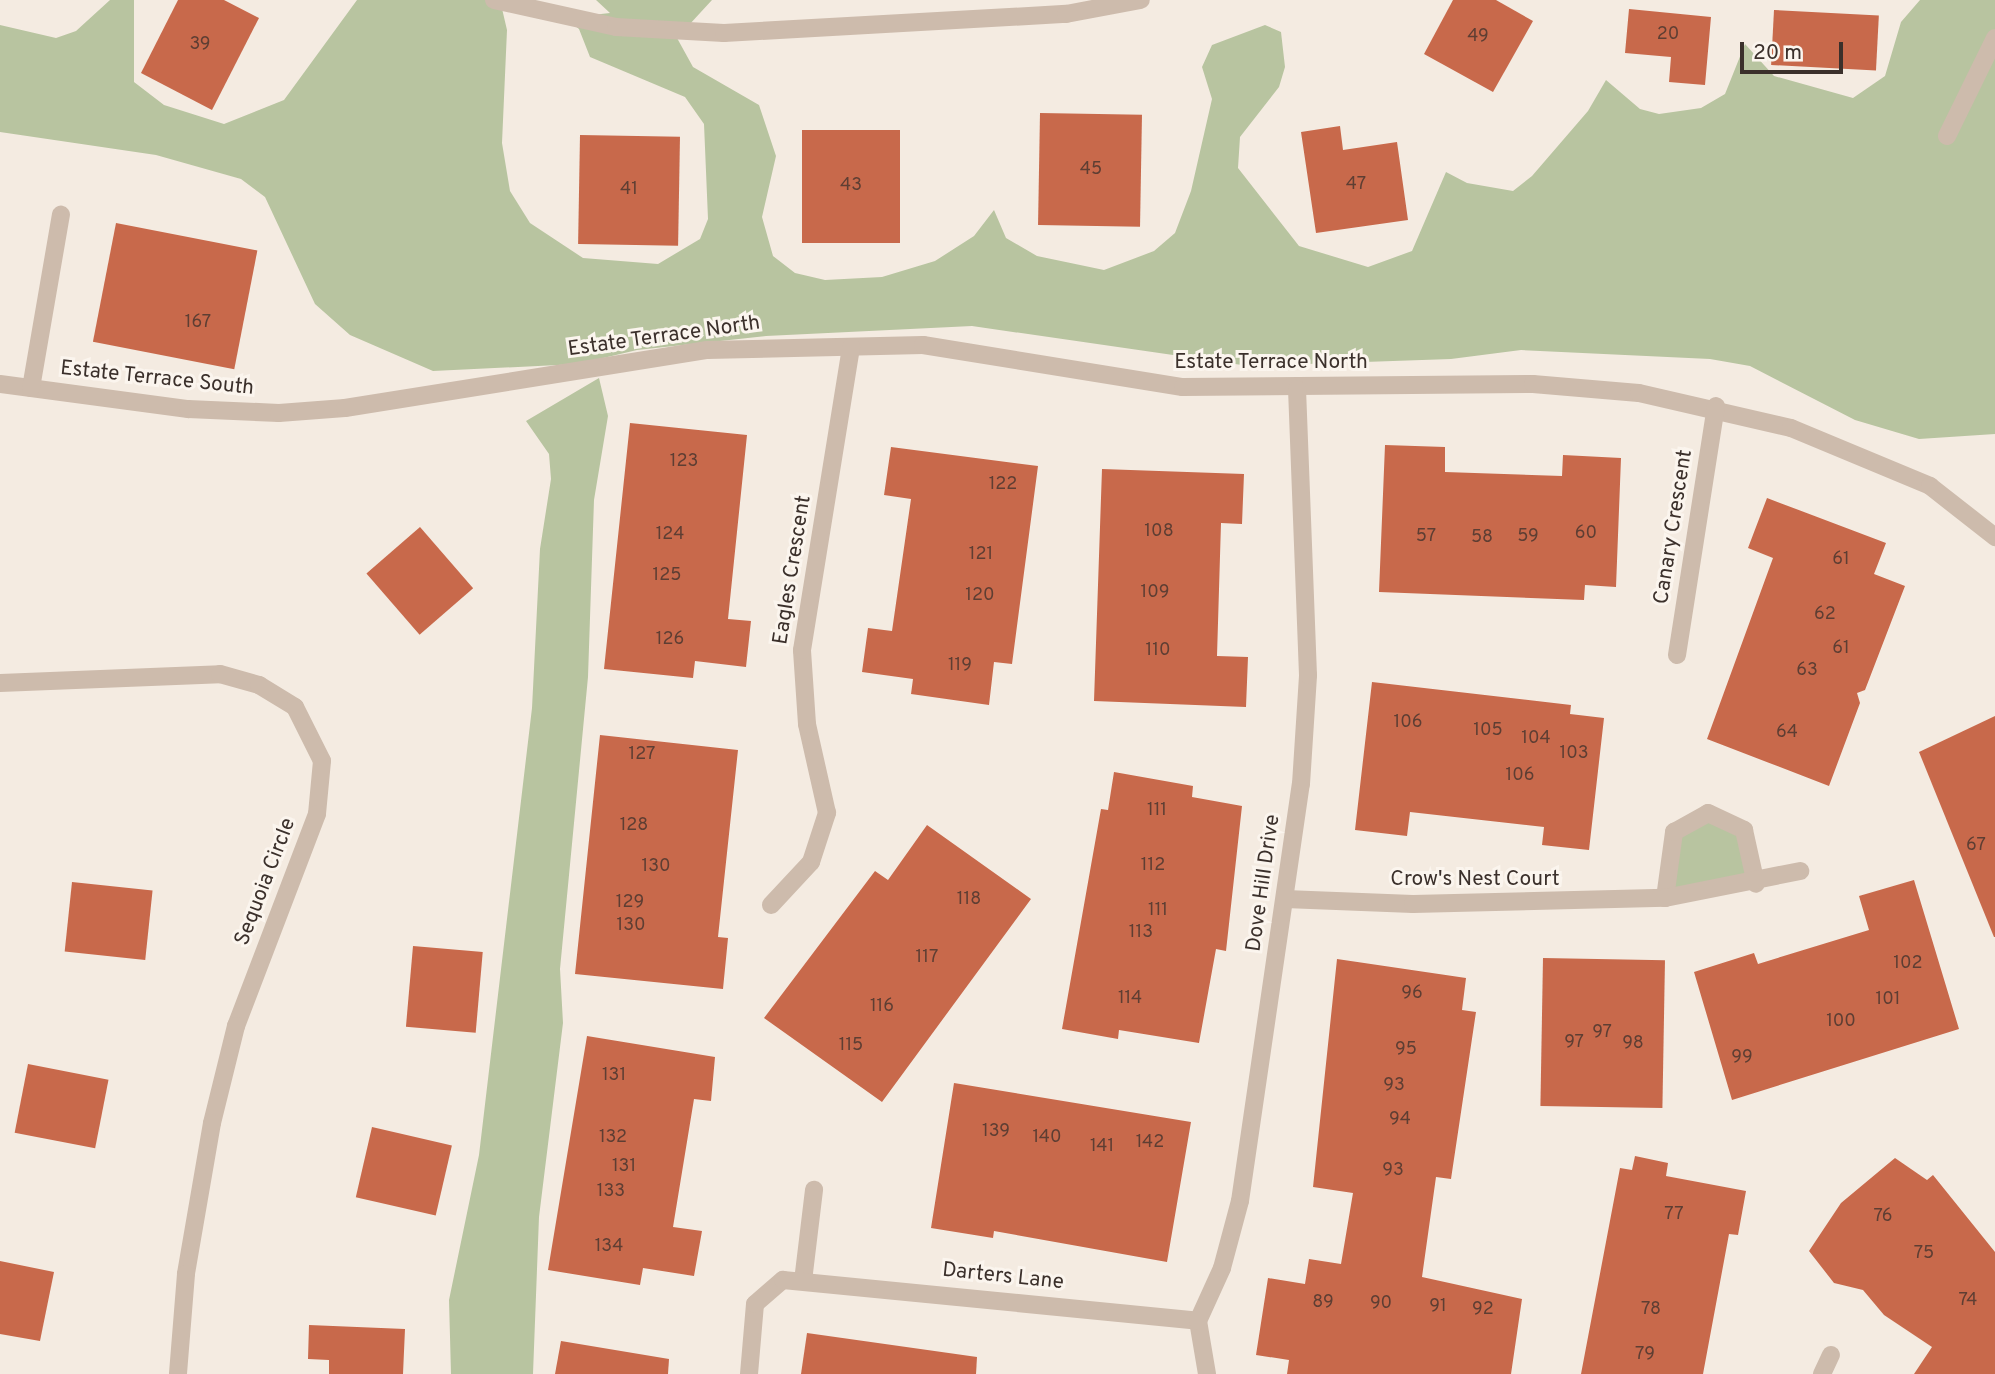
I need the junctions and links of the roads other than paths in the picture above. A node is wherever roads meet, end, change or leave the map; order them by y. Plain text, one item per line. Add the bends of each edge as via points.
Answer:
1 (494, 0) edge
2 (1141, 0) edge
3 (1995, 38) edge
4 (1947, 136) dead end
5 (61, 215) dead end
6 (851, 347) junction
7 (0, 384) edge
8 (31, 388) junction
9 (1297, 389) junction
10 (435, 394) joint
11 (1716, 406) junction
12 (1995, 537) edge
13 (1677, 655) dead end
14 (0, 683) edge
15 (1800, 871) dead end
16 (1756, 884) junction
17 (1665, 898) junction
18 (1285, 899) junction
19 (771, 905) dead end
20 (814, 1190) dead end
21 (803, 1281) junction
22 (1198, 1321) junction
23 (1832, 1355) dead end
24 (178, 1374) edge
25 (749, 1374) edge
26 (1208, 1374) edge
27 (1822, 1374) edge

1 - 2 street via 615,26 724,33 1066,14
3 - 4 street
5 - 8 street
6 - 9 street, Estate Terrace North via 923,345 999,353 1182,387
6 - 10 street, Estate Terrace North via 707,350
6 - 19 street, Eagles Crescent via 802,650 825,825 811,863
7 - 8 street, Estate Terrace South
8 - 10 street, Estate Terrace South via 188,409 279,413
9 - 11 street, Estate Terrace North via 1532,384
9 - 18 street, Dove Hill Drive via 1308,675
11 - 12 street, Estate Terrace North via 1898,470 1951,500
11 - 13 street, Canary Crescent
14 - 24 street, Sequoia Circle via 220,674 258,685 295,707 322,761 317,814 236,1026 212,1124 186,1274
15 - 16 street, Crow's Nest Court
16 - 17 street, Crow's Nest Court
16 - 17 street via 1744,830 1709,813 1674,832
17 - 18 street, Crow's Nest Court via 1413,904
18 - 22 street, Dove Hill Drive via 1240,1201 1222,1268
20 - 21 street
21 - 22 street, Darters Lane
21 - 25 street, Darters Lane via 783,1280 760,1293
22 - 26 street
23 - 27 street

